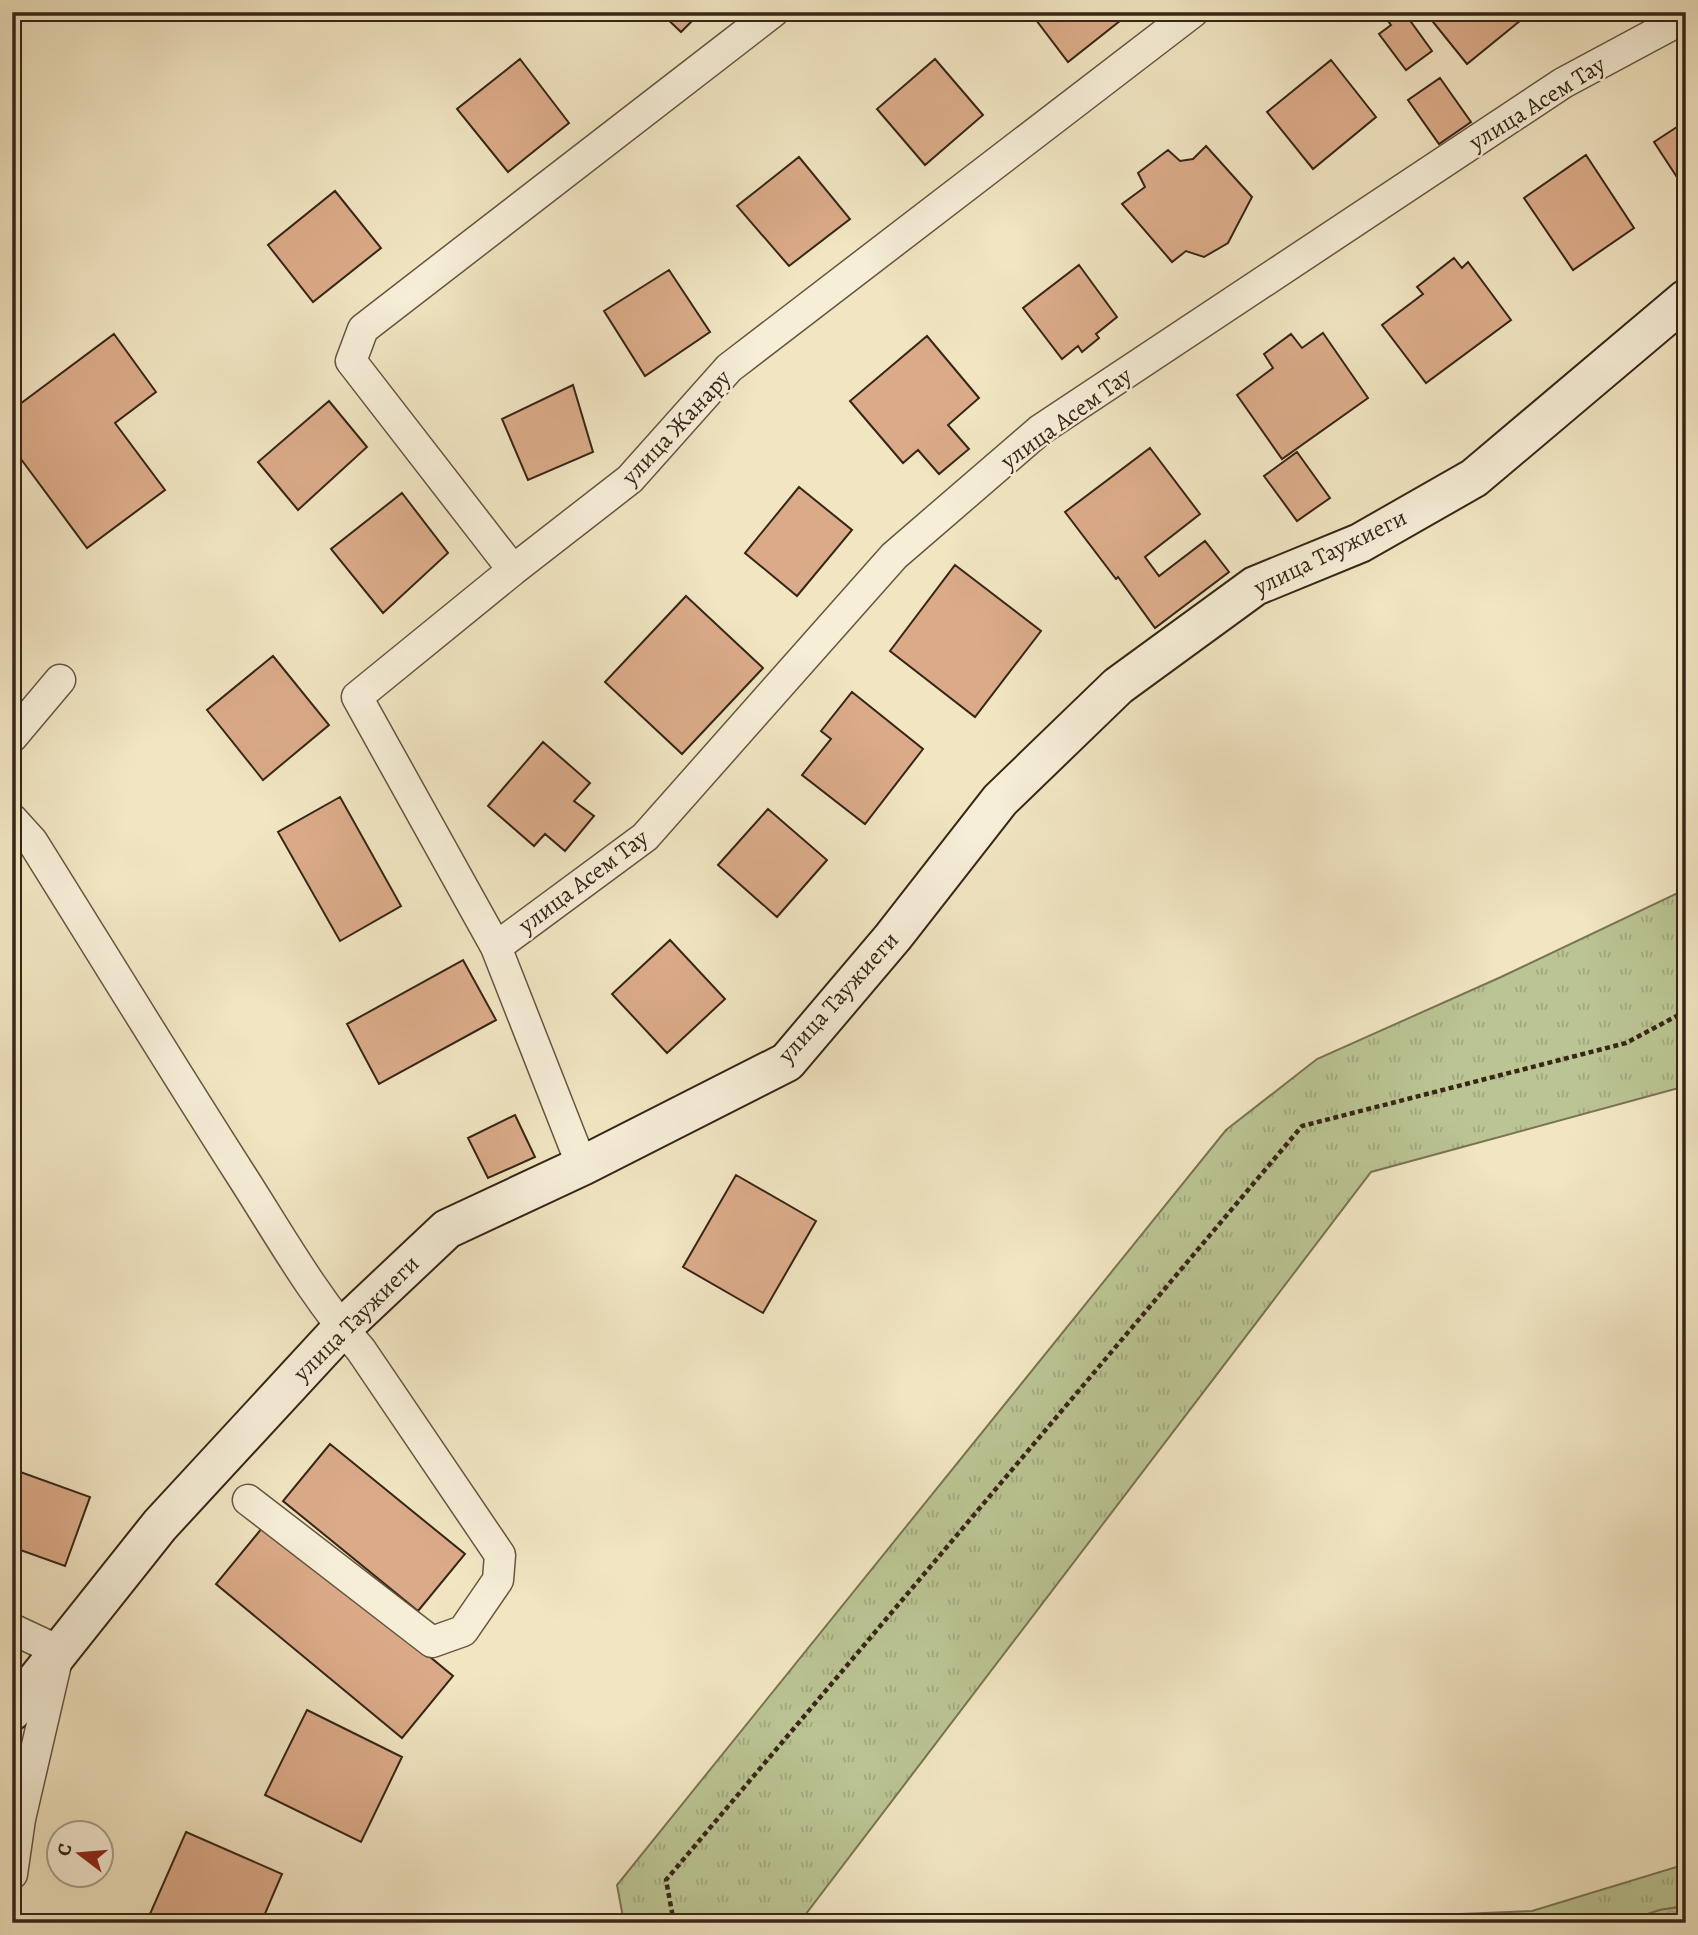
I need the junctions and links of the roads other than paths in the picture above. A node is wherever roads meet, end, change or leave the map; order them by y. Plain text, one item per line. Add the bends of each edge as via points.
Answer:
1 (773, 12) edge
2 (1193, 12) edge
3 (1686, 17) edge
4 (1686, 299) edge
5 (513, 570) junction
6 (60, 680) dead end
7 (12, 737) edge
8 (12, 819) edge
9 (496, 947) junction
10 (582, 1166) junction
11 (342, 1328) junction
12 (248, 1500) dead end
13 (12, 1629) edge
14 (59, 1651) junction
15 (12, 1711) edge
16 (12, 1874) edge

1 - 5 street via 363,329 351,361
2 - 5 street, улица Жанару via 729,368 630,479
3 - 9 street, улица Асем Тау via 1563,83 1040,430 894,556 645,837
4 - 10 street, улица Таужиеги via 1474,478 1360,543 1255,586 1118,685 1000,800 787,1062
5 - 9 street, улица Жанару via 357,697
6 - 7 street
8 - 11 street via 32,841
9 - 10 street
10 - 11 street, улица Таужиеги via 447,1229
11 - 12 street via 500,1555 498,1580 463,1631 432,1642
11 - 14 street, улица Таужиеги via 160,1525
13 - 14 street
14 - 15 street, улица Таужиеги
14 - 16 street via 20,1819

